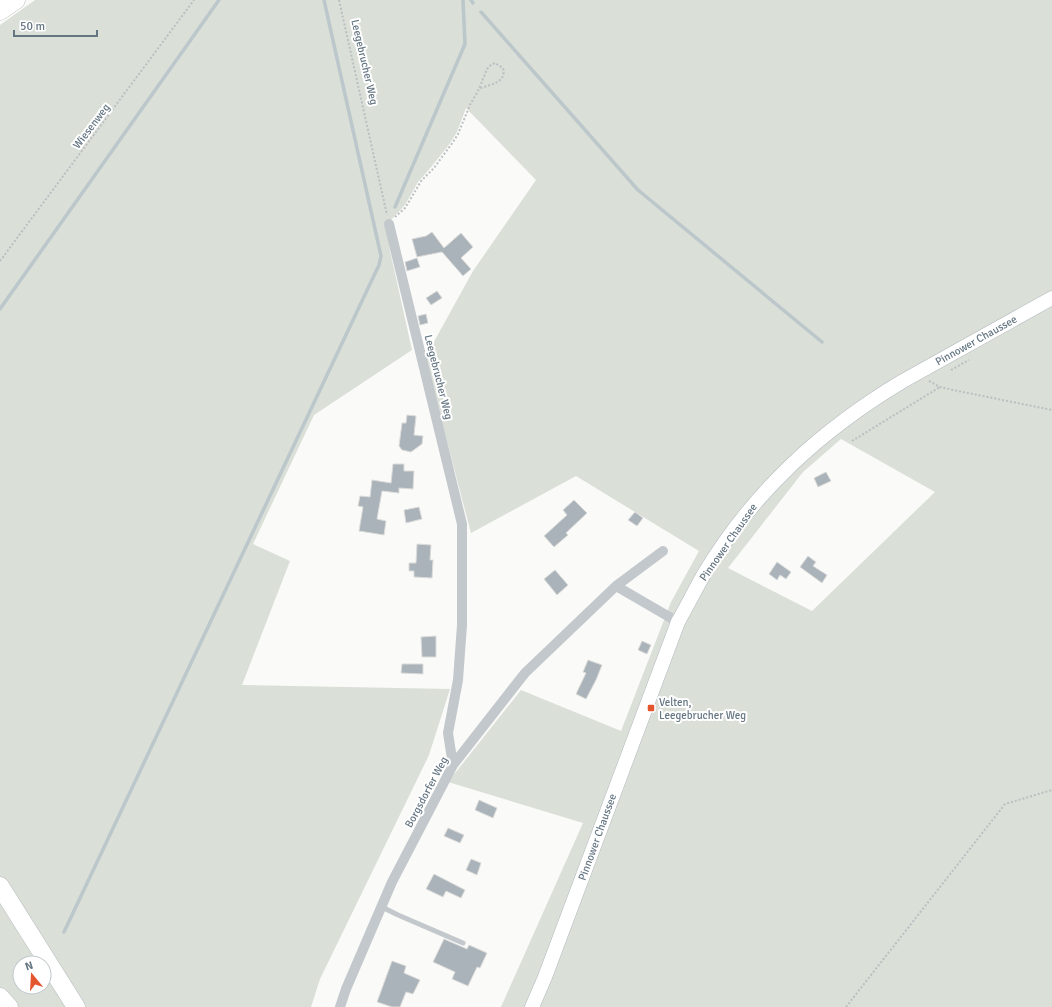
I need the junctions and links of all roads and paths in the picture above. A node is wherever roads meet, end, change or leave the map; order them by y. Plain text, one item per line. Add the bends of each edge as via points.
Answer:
1 (16, 0) edge
2 (194, 0) edge
3 (339, 0) edge
4 (0, 11) edge
5 (479, 89) junction
6 (389, 224) junction
7 (0, 261) edge
8 (1052, 298) edge
9 (970, 359) dead end
10 (950, 370) dead end
11 (916, 374) junction
12 (940, 387) junction
13 (1052, 410) edge
14 (852, 441) dead end
15 (663, 551) dead end
16 (616, 586) junction
17 (678, 622) junction
18 (453, 765) junction
19 (1052, 790) edge
20 (0, 886) edge
21 (382, 907) junction
22 (463, 943) dead end
23 (0, 997) edge
24 (9, 1007) edge
25 (76, 1007) edge
26 (340, 1007) edge
27 (532, 1007) edge
28 (846, 1007) edge

1 - 4 highway
2 - 7 path, Wiesenweg
3 - 6 path, Leegebrucher Weg
5 - 5 path via 483,76 491,65 496,63 503,68 501,80
5 - 6 path via 453,142 421,181 405,208
6 - 18 street, Leegebrucher Weg via 462,524 462,625 458,680 448,733
8 - 11 main road, Pinnower Chaussee
9 - 10 path
11 - 12 path
11 - 17 main road, Pinnower Chaussee via 880,394 840,422 778,478 724,544
12 - 13 path
12 - 14 path
15 - 16 street, Borgsdorfer Weg
16 - 17 street
16 - 18 street, Borgsdorfer Weg via 525,673
17 - 27 main road, Pinnower Chaussee
18 - 21 street, Borgsdorfer Weg via 392,882
19 - 28 path via 1005,804
20 - 25 highway
21 - 22 lane
21 - 26 street, Borgsdorfer Weg
23 - 24 highway

